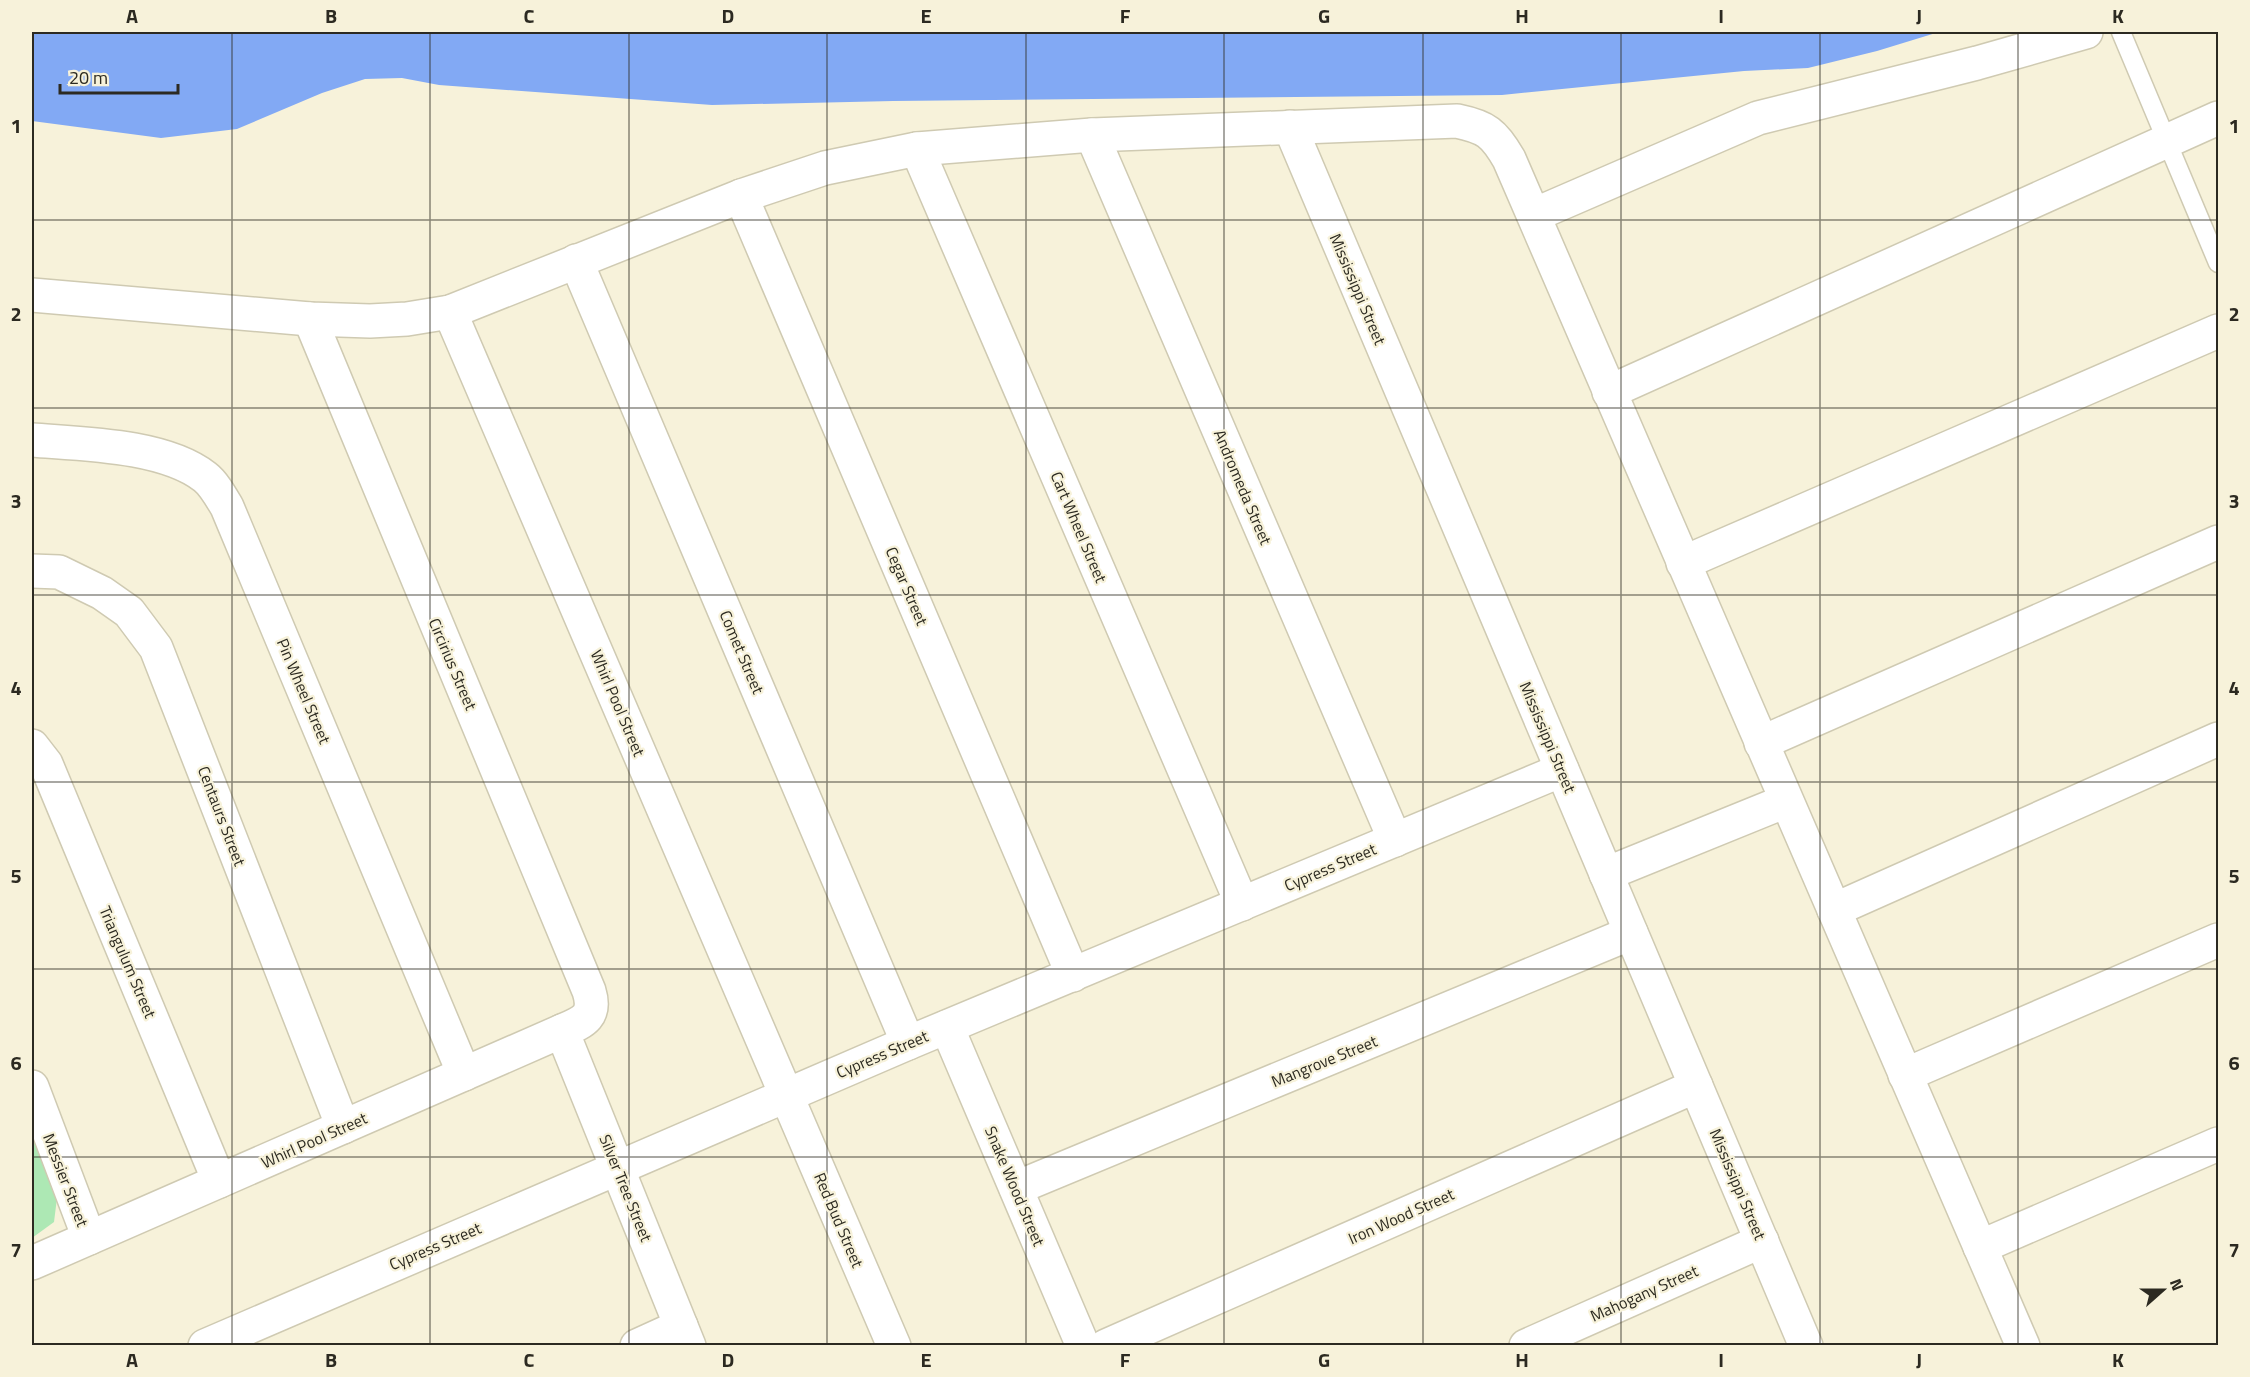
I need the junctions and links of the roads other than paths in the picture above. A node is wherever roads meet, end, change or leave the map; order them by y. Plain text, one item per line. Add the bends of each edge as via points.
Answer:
1 (2086, 32) edge
2 (2121, 32) edge
3 (2218, 118) edge
4 (1290, 128) junction
5 (1092, 135) junction
6 (2166, 140) junction
7 (917, 149) junction
8 (741, 196) junction
9 (1534, 215) junction
10 (576, 261) junction
11 (2218, 263) edge
12 (32, 295) edge
13 (450, 312) junction
14 (310, 320) junction
15 (2218, 331) edge
16 (1609, 392) junction
17 (32, 440) edge
18 (2218, 542) edge
19 (1683, 563) junction
20 (32, 571) edge
21 (2218, 739) edge
22 (1761, 743) junction
23 (32, 746) edge
24 (1562, 770) junction
25 (1786, 801) junction
26 (1395, 840) junction
27 (1606, 874) junction
28 (1242, 904) junction
29 (1834, 910) junction
30 (1631, 933) junction
31 (2218, 940) edge
32 (1073, 975) junction
33 (591, 1010) joint
34 (947, 1027) junction
35 (562, 1031) junction
36 (908, 1043) junction
37 (464, 1074) junction
38 (1905, 1075) junction
39 (1695, 1086) junction
40 (32, 1087) edge
41 (785, 1095) junction
42 (343, 1127) junction
43 (2218, 1143) edge
44 (617, 1167) junction
45 (219, 1181) junction
46 (1016, 1188) junction
47 (89, 1238) junction
48 (1762, 1241) junction
49 (1980, 1248) junction
50 (32, 1263) edge
51 (685, 1336) edge
52 (205, 1346) edge
53 (637, 1346) edge
54 (894, 1346) edge
55 (1083, 1346) edge
56 (1106, 1346) edge
57 (1526, 1346) edge
58 (1806, 1346) edge
59 (2023, 1346) edge

1 - 9 street via 1758,118
2 - 6 lane
3 - 6 street
4 - 5 street
4 - 9 street via 1457,121 1474,124 1488,130 1499,142
4 - 24 street, Mississippi Street
5 - 7 street
5 - 26 street, Andromeda Street
6 - 11 lane
6 - 16 street
7 - 8 street via 825,168
7 - 28 street, Cart Wheel Street
8 - 10 street
8 - 32 street, Cegar Street
9 - 16 street
10 - 13 street
10 - 36 street, Comet Street
12 - 14 street
13 - 14 street via 407,319
13 - 41 street, Whirl Pool Street
14 - 33 street, Circirius Street via 589,991
15 - 19 street
16 - 19 street
17 - 37 street, Pin Wheel Street via 116,447 174,460 206,478 227,507
18 - 22 street
19 - 22 street
20 - 42 street, Centaurs Street via 59,572 102,593 129,612 156,648
21 - 29 street
22 - 25 street
23 - 45 street, Triangulum Street via 46,764
24 - 26 street, Cypress Street
24 - 27 street, Mississippi Street
25 - 27 street
25 - 29 street
26 - 28 street, Cypress Street
27 - 30 street, Mississippi Street
28 - 32 street, Cypress Street
29 - 38 street
30 - 39 street, Mississippi Street
30 - 46 street, Mangrove Street
31 - 38 street
32 - 34 street, Cypress Street
33 - 35 street, Whirl Pool Street via 581,1022
34 - 36 street, Cypress Street
34 - 46 street, Snake Wood Street
35 - 37 street, Whirl Pool Street
35 - 44 street, Silver Tree Street
36 - 41 street, Cypress Street
37 - 42 street, Whirl Pool Street
38 - 49 street
39 - 48 street, Mississippi Street
39 - 56 street, Iron Wood Street
40 - 47 street, Messier Street
41 - 44 street, Cypress Street
41 - 54 street, Red Bud Street
42 - 45 street, Whirl Pool Street
43 - 49 street
44 - 51 street, Silver Tree Street
44 - 52 street, Cypress Street
45 - 47 street, Whirl Pool Street
46 - 55 street, Snake Wood Street
47 - 50 street, Whirl Pool Street
48 - 57 street, Mahogany Street
48 - 58 street, Mississippi Street
49 - 59 street
51 - 53 street

